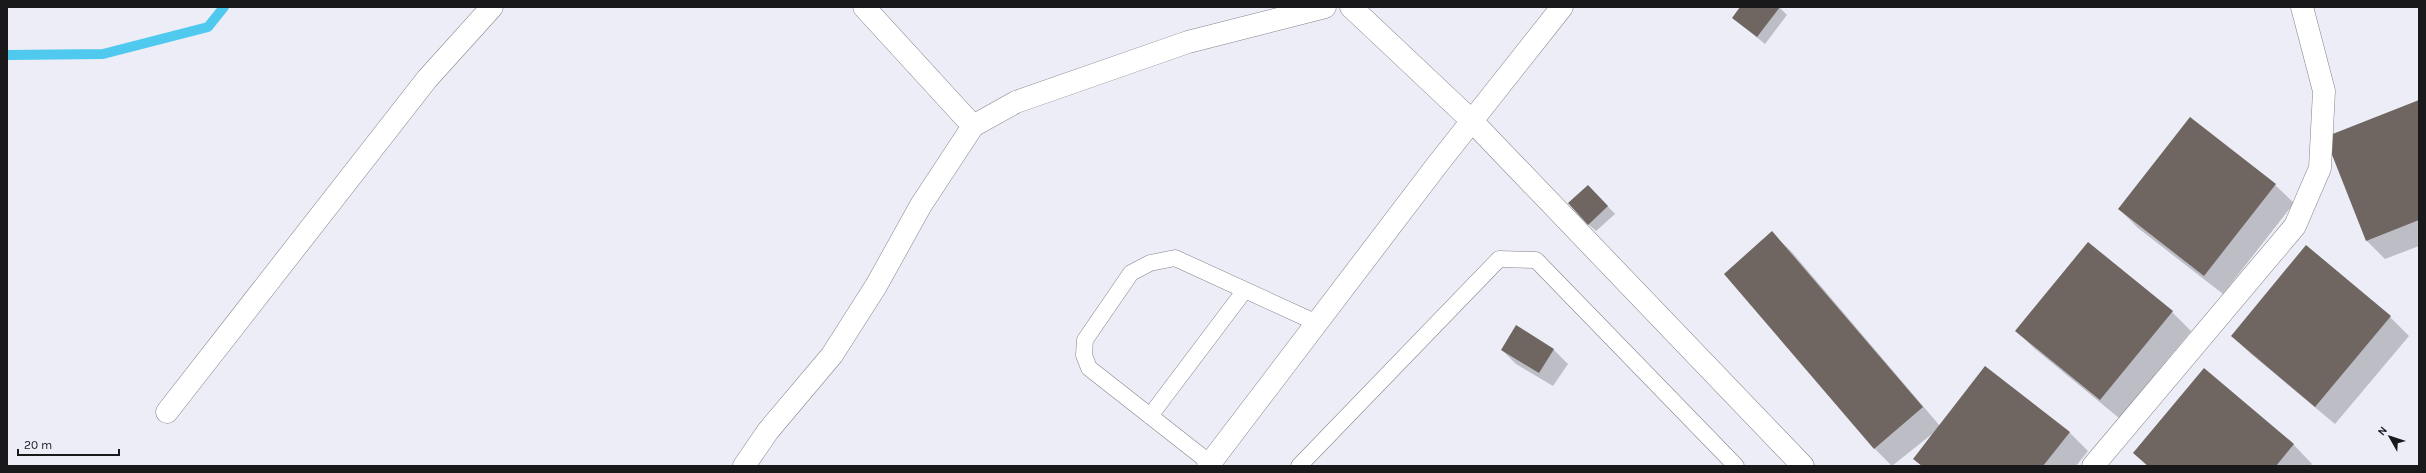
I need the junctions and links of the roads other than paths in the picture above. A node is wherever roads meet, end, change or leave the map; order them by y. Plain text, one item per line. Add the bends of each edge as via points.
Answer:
1 (492, 7) edge
2 (864, 7) edge
3 (1325, 7) edge
4 (1351, 7) edge
5 (1562, 7) edge
6 (2302, 7) edge
7 (1472, 121) junction
8 (973, 126) junction
9 (1245, 290) junction
10 (1318, 323) junction
11 (167, 412) dead end
12 (1150, 416) junction
13 (1209, 465) edge
14 (744, 466) edge
15 (1299, 466) edge
16 (1736, 466) edge
17 (1803, 466) edge
18 (2093, 466) edge

1 - 11 street via 428,79
2 - 8 street
3 - 8 street via 1188,42 1016,102
4 - 7 street
5 - 7 street
6 - 18 street via 2324,91 2320,168 2295,226
7 - 10 street
7 - 17 street
8 - 14 street via 921,205 876,286 832,355 768,431
9 - 10 lane
9 - 12 lane
9 - 12 lane via 1175,258 1150,263 1131,273 1085,340 1084,355 1089,368
10 - 13 street
12 - 13 lane
15 - 16 lane via 1499,259 1536,260

